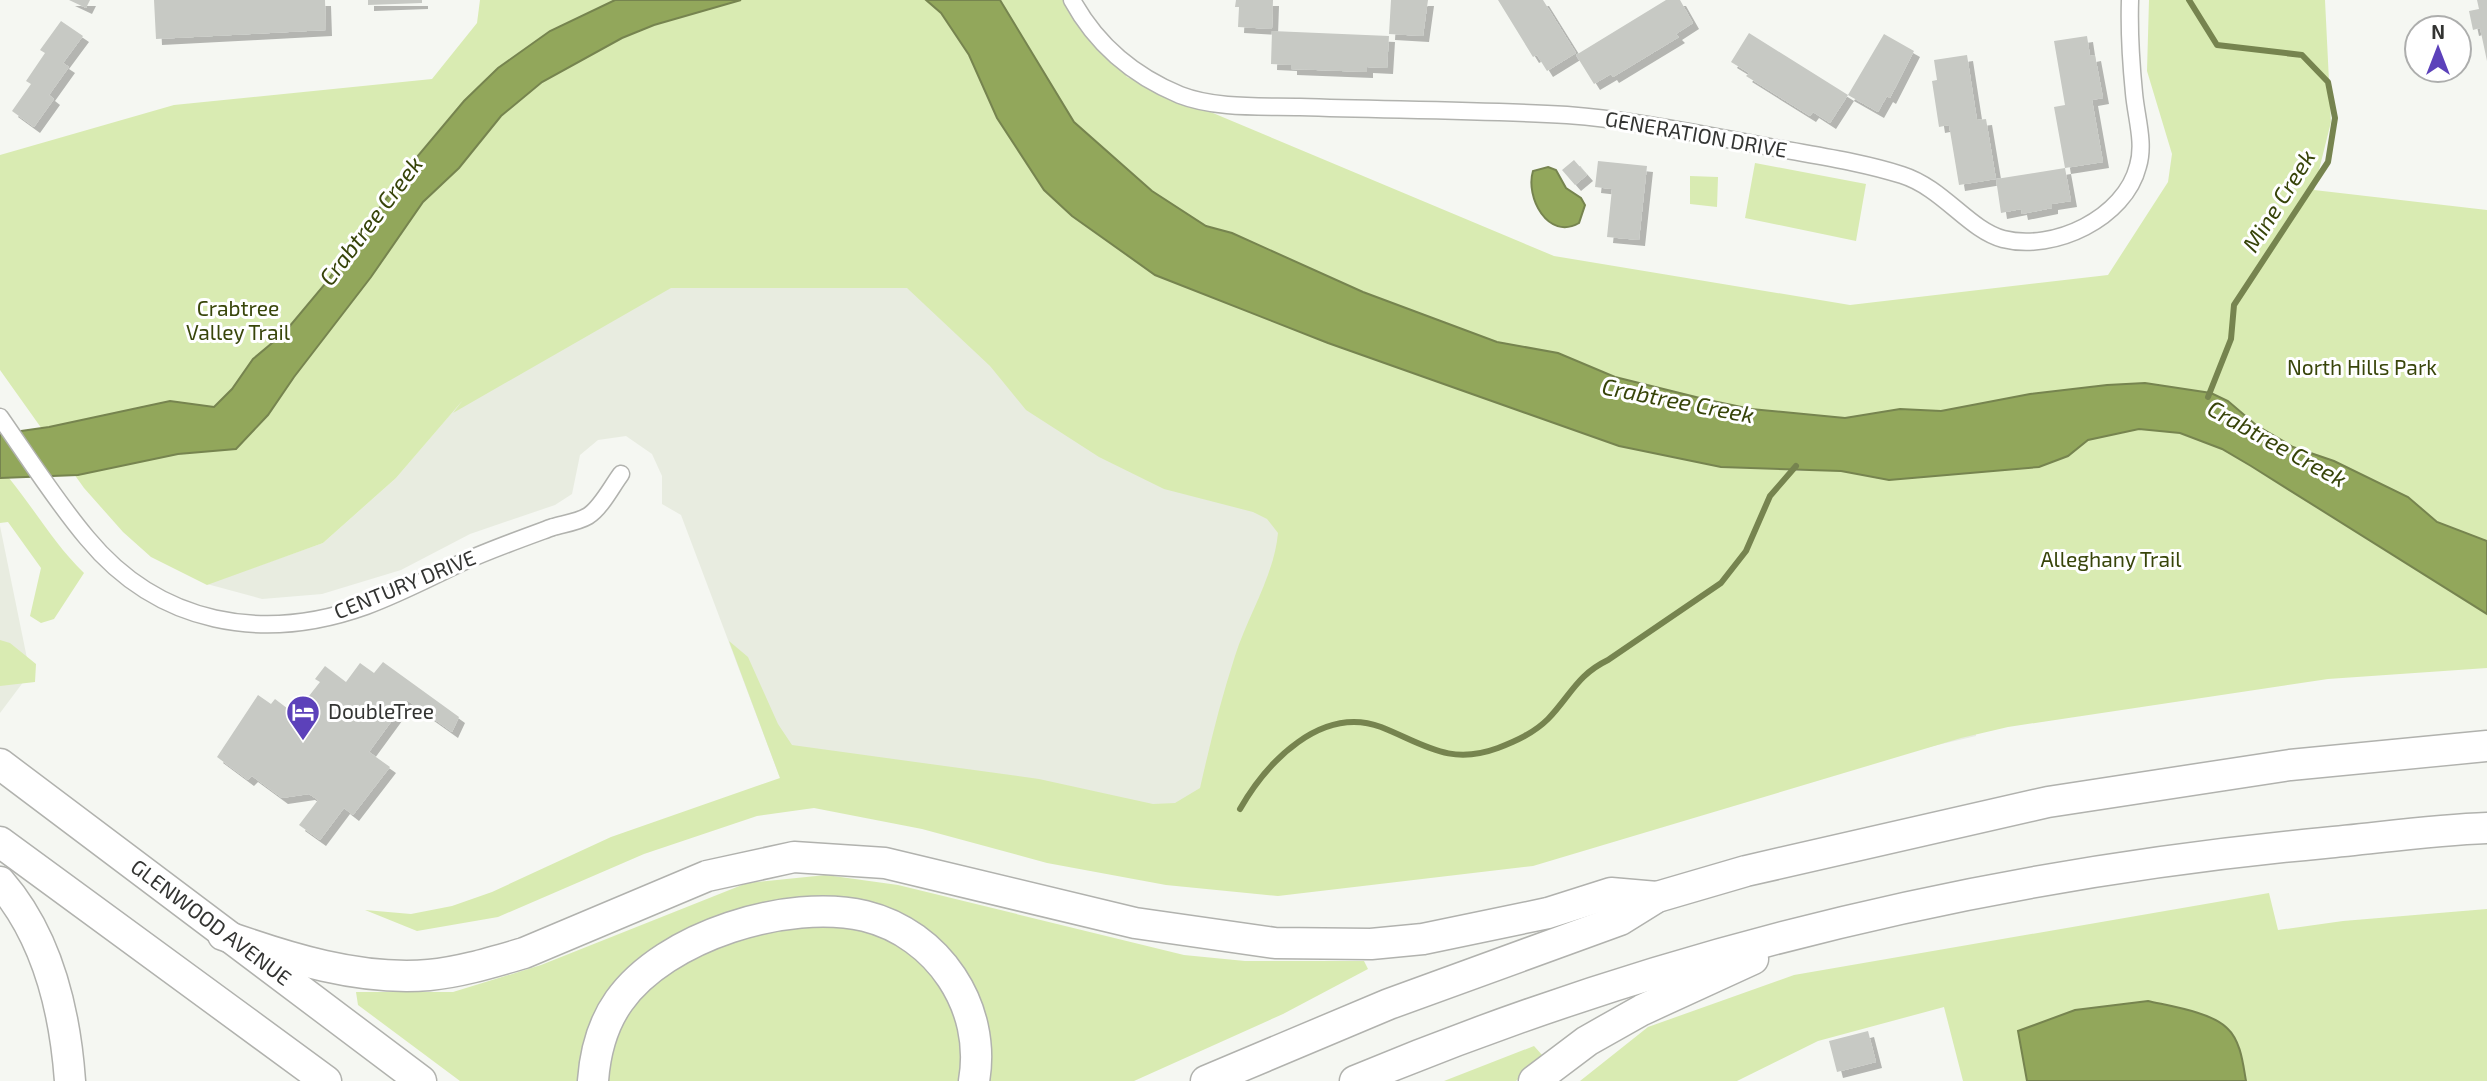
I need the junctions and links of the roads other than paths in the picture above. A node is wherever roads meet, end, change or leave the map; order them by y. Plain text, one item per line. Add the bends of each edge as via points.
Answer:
1 (1072, 0) edge
2 (2130, 0) edge
3 (0, 417) edge
4 (621, 474) dead end
5 (2487, 746) edge
6 (0, 764) edge
7 (2487, 828) edge
8 (0, 842) edge
9 (0, 882) edge
10 (1657, 897) junction
11 (1815, 930) junction
12 (223, 935) junction
13 (70, 1081) edge
14 (326, 1081) edge
15 (421, 1081) edge
16 (593, 1081) edge
17 (974, 1081) edge
18 (1206, 1081) edge
19 (1355, 1081) edge
20 (1534, 1081) edge

1 - 2 street, GENERATION DRIVE via 1096,37 1114,54 1184,97 1237,104 1469,110 1643,123 1902,175 1942,194 2003,239 2032,240 2082,229 2102,218 2130,188 2141,143
3 - 4 street, CENTURY DRIVE via 109,562 175,606 217,621 286,624 366,606 467,560 589,516
5 - 10 highway via 2290,765 2048,802 1851,845
6 - 12 highway, GLENWOOD AVENUE
7 - 11 highway via 2117,866
8 - 14 highway
9 - 13 highway via 21,912 49,970 64,1029
10 - 12 highway via 1611,893 1548,913 1423,939 1371,944 1275,943 1135,923 886,863 794,857 707,876 524,953 429,975 394,976 333,967
10 - 18 highway via 1620,920 1389,1004
11 - 19 highway via 1628,980 1454,1040
11 - 20 highway via 1642,1010 1587,1041
12 - 15 highway, GLENWOOD AVENUE
16 - 17 highway via 608,1019 631,987 657,964 736,926 828,913 862,915 892,926 943,965 961,990 971,1019

